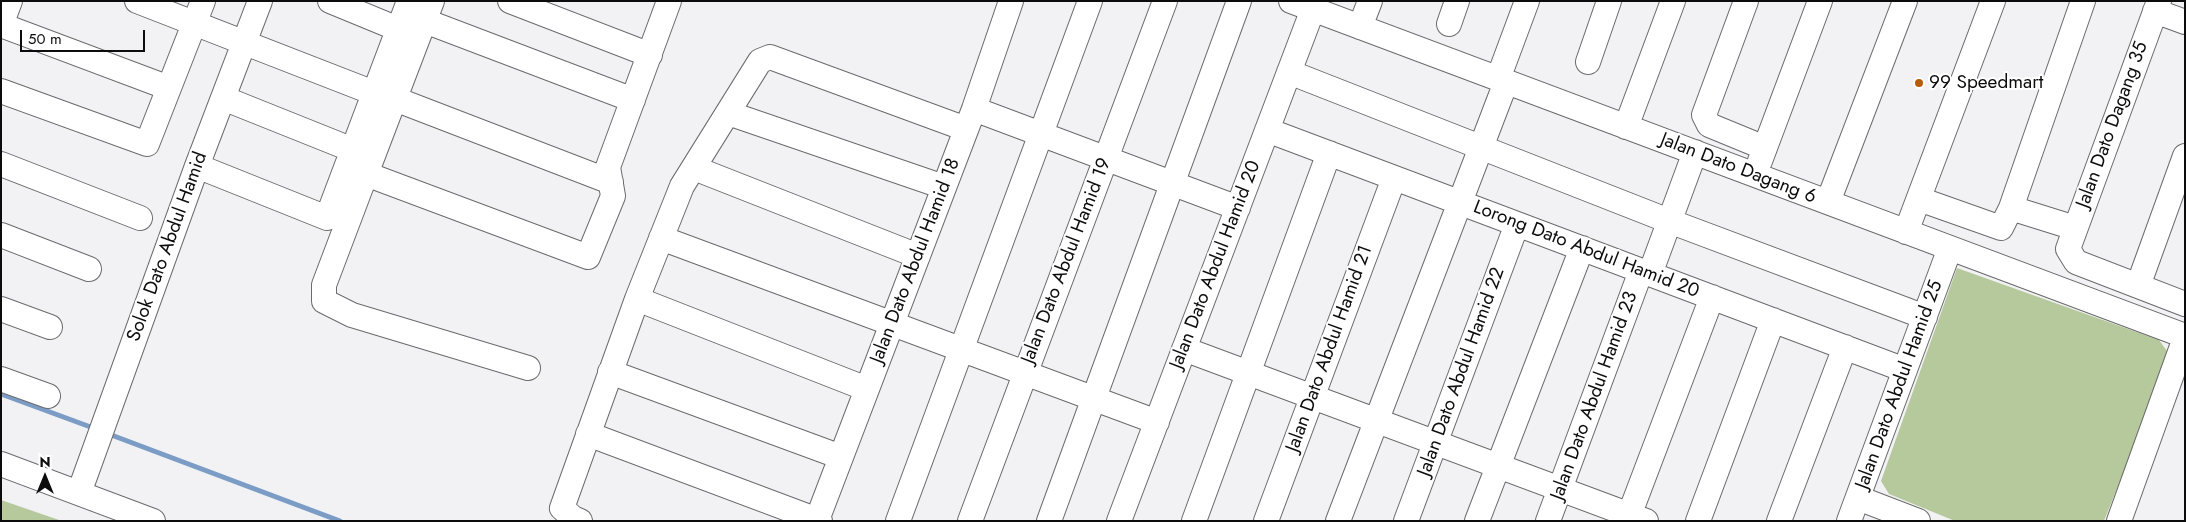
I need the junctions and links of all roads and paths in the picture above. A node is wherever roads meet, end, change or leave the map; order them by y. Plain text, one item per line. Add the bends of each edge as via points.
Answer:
1 (10, 1) edge
2 (136, 1) edge
3 (203, 1) edge
4 (260, 1) edge
5 (330, 1) edge
6 (409, 1) edge
7 (510, 1) edge
8 (669, 1) edge
9 (1011, 1) edge
10 (1090, 1) edge
11 (1165, 1) edge
12 (1239, 1) edge
13 (1291, 1) edge
14 (1370, 1) edge
15 (1457, 1) edge
16 (1527, 1) edge
17 (1609, 1) edge
18 (1673, 1) edge
19 (1746, 1) edge
20 (1820, 1) edge
21 (1905, 1) edge
22 (1993, 1) edge
23 (2076, 3) edge
24 (2157, 6) edge
25 (1313, 10) junction
26 (428, 11) edge
27 (2185, 22) edge
28 (194, 23) junction
29 (1449, 24) dead end
30 (1, 25) edge
31 (1360, 27) junction
32 (398, 29) junction
33 (244, 42) junction
34 (650, 55) junction
35 (1588, 62) dead end
36 (1289, 72) junction
37 (1502, 80) junction
38 (169, 88) junction
39 (1, 91) edge
40 (384, 96) junction
41 (223, 98) junction
42 (633, 100) junction
43 (728, 113) junction
44 (970, 119) junction
45 (1626, 127) junction
46 (1267, 130) junction
47 (1042, 135) junction
48 (1481, 147) junction
49 (1765, 148) junction
50 (352, 150) junction
51 (1695, 152) junction
52 (1329, 153) junction
53 (2185, 156) edge
54 (1106, 158) junction
55 (1, 164) edge
56 (197, 166) junction
57 (694, 168) junction
58 (366, 174) junction
59 (1755, 175) junction
60 (1394, 178) junction
61 (611, 182) junction
62 (1173, 183) junction
63 (944, 187) junction
64 (1919, 199) junction
65 (1828, 202) junction
66 (1460, 203) junction
67 (1238, 208) junction
68 (2011, 208) junction
69 (140, 218) dead end
70 (1669, 221) junction
71 (1517, 224) junction
72 (1906, 232) junction
73 (1, 235) edge
74 (661, 238) junction
75 (2072, 238) junction
76 (1582, 248) junction
77 (1950, 248) junction
78 (918, 256) junction
79 (89, 269) dead end
80 (1646, 272) junction
81 (2138, 286) junction
82 (1712, 297) junction
83 (637, 299) junction
84 (2185, 304) edge
85 (1, 309) edge
86 (1925, 317) junction
87 (1773, 320) junction
88 (892, 323) junction
89 (50, 327) dead end
90 (2185, 337) edge
91 (1845, 347) junction
92 (1184, 349) junction
93 (962, 350) junction
94 (528, 368) dead end
95 (1905, 370) junction
96 (610, 372) junction
97 (1248, 372) junction
98 (1025, 373) junction
99 (1, 379) edge
100 (867, 389) junction
101 (48, 396) dead end
102 (1312, 396) junction
103 (1092, 398) junction
104 (1376, 420) junction
105 (1157, 422) junction
106 (588, 434) junction
107 (1436, 442) junction
108 (841, 457) junction
109 (1, 464) edge
110 (1498, 466) junction
111 (1560, 489) junction
112 (79, 493) junction
113 (1858, 498) junction
114 (1634, 519) edge
115 (819, 520) edge
116 (154, 521) edge
117 (580, 521) edge
118 (898, 521) edge
119 (970, 521) edge
120 (1049, 521) edge
121 (1119, 521) edge
122 (1194, 521) edge
123 (1266, 521) edge
124 (1338, 521) edge
125 (1406, 521) edge
126 (1478, 521) edge
127 (1548, 521) edge
128 (1698, 521) edge
129 (1779, 521) edge
130 (1849, 521) edge
131 (1918, 521) edge
132 (2119, 521) edge

1 - 30 street
2 - 28 street
3 - 28 street
4 - 33 street, Solok Dato Abdul Hamid
5 - 32 street
6 - 32 street
7 - 34 street
8 - 34 street
9 - 44 street, Jalan Dato Abdul Hamid 18
10 - 47 street
11 - 54 street, Jalan Dato Abdul Hamid 19
12 - 62 street
13 - 25 street, Jalan Dato Dagang 6
14 - 31 street
15 - 29 street
16 - 37 street
17 - 35 street
18 - 45 street
19 - 49 street via 1704,115 1709,125
20 - 49 street
21 - 65 street
22 - 64 street
23 - 68 street
24 - 27 street
24 - 75 street, Jalan Dato Dagang 35
25 - 31 street, Jalan Dato Dagang 6
25 - 36 street, Jalan Dato Abdul Hamid 20
26 - 40 street
26 - 42 street
28 - 33 street
28 - 38 street
30 - 38 street
31 - 37 street, Jalan Dato Dagang 6
32 - 40 street
33 - 40 street
33 - 41 street, Solok Dato Abdul Hamid
34 - 42 street
36 - 46 street, Jalan Dato Abdul Hamid 20
36 - 48 street
37 - 45 street, Jalan Dato Dagang 6
37 - 48 street
38 - 39 street via 147,144
40 - 50 street
40 - 58 street
40 - 61 street
41 - 50 street
41 - 56 street, Solok Dato Abdul Hamid
42 - 61 street via 608,167
43 - 44 street via 760,60 770,57
43 - 57 street
43 - 63 street
44 - 47 street
44 - 63 street, Jalan Dato Abdul Hamid 18
45 - 51 street, Jalan Dato Dagang 6
46 - 52 street, Lorong Dato Abdul Hamid 20
46 - 67 street, Jalan Dato Abdul Hamid 20
47 - 54 street
47 - 93 street
48 - 66 street
48 - 70 street
49 - 59 street
50 - 56 street via 327,218
51 - 59 street, Jalan Dato Dagang 6
51 - 70 street, Jalan Dato Abdul Hamid 23
52 - 60 street, Lorong Dato Abdul Hamid 20
52 - 97 street
53 - 81 street
54 - 62 street
54 - 98 street, Jalan Dato Abdul Hamid 19
55 - 69 street
56 - 112 street, Solok Dato Abdul Hamid
57 - 74 street via 682,186
57 - 78 street
58 - 61 street via 588,257 613,196
58 - 94 street via 324,285 324,301 352,315
59 - 65 street, Jalan Dato Dagang 6
60 - 66 street, Lorong Dato Abdul Hamid 20
60 - 102 street, Jalan Dato Abdul Hamid 21
62 - 67 street
62 - 103 street
63 - 78 street, Jalan Dato Abdul Hamid 18
64 - 68 street via 2001,228
64 - 72 street
65 - 72 street, Jalan Dato Dagang 6
66 - 71 street, Lorong Dato Abdul Hamid 20
66 - 104 street
67 - 92 street, Jalan Dato Abdul Hamid 20
68 - 75 street
70 - 80 street, Jalan Dato Abdul Hamid 23
70 - 86 street
71 - 76 street, Lorong Dato Abdul Hamid 20
71 - 107 street, Jalan Dato Abdul Hamid 22
72 - 77 street, Jalan Dato Dagang 6
73 - 79 street
74 - 83 street
74 - 88 street
75 - 81 street via 2076,262
76 - 80 street, Lorong Dato Abdul Hamid 20
76 - 110 street
77 - 86 street, Jalan Dato Abdul Hamid 25
77 - 90 street, Jalan Dato Dagang 6
78 - 88 street, Jalan Dato Abdul Hamid 18
80 - 82 street, Lorong Dato Abdul Hamid 20
80 - 111 street, Jalan Dato Abdul Hamid 23
81 - 84 street
82 - 87 street, Lorong Dato Abdul Hamid 20
82 - 114 street
83 - 96 street
83 - 100 street
85 - 89 street
86 - 95 street, Jalan Dato Abdul Hamid 25
87 - 91 street, Lorong Dato Abdul Hamid 20
87 - 128 street
88 - 93 street
88 - 100 street, Jalan Dato Abdul Hamid 18
90 - 132 street
91 - 95 street, Lorong Dato Abdul Hamid 20
91 - 129 street
92 - 97 street
92 - 105 street, Jalan Dato Abdul Hamid 20
93 - 98 street
93 - 118 street
95 - 113 street, Jalan Dato Abdul Hamid 25
96 - 106 street
96 - 108 street
97 - 102 street
97 - 122 street
98 - 103 street
98 - 119 street, Jalan Dato Abdul Hamid 19
99 - 101 street
100 - 108 street, Jalan Dato Abdul Hamid 18
102 - 104 street
102 - 123 street, Jalan Dato Abdul Hamid 21
103 - 105 street
103 - 120 street
104 - 107 street
104 - 124 street
105 - 121 street, Jalan Dato Abdul Hamid 20
106 - 115 street
106 - 117 street via 562,508
107 - 110 street
107 - 125 street, Jalan Dato Abdul Hamid 22
108 - 115 street, Jalan Dato Abdul Hamid 18
109 - 112 street
110 - 111 street
110 - 126 street
111 - 114 street
111 - 127 street, Jalan Dato Abdul Hamid 23
112 - 116 street
113 - 130 street, Jalan Dato Abdul Hamid 25
113 - 131 street

